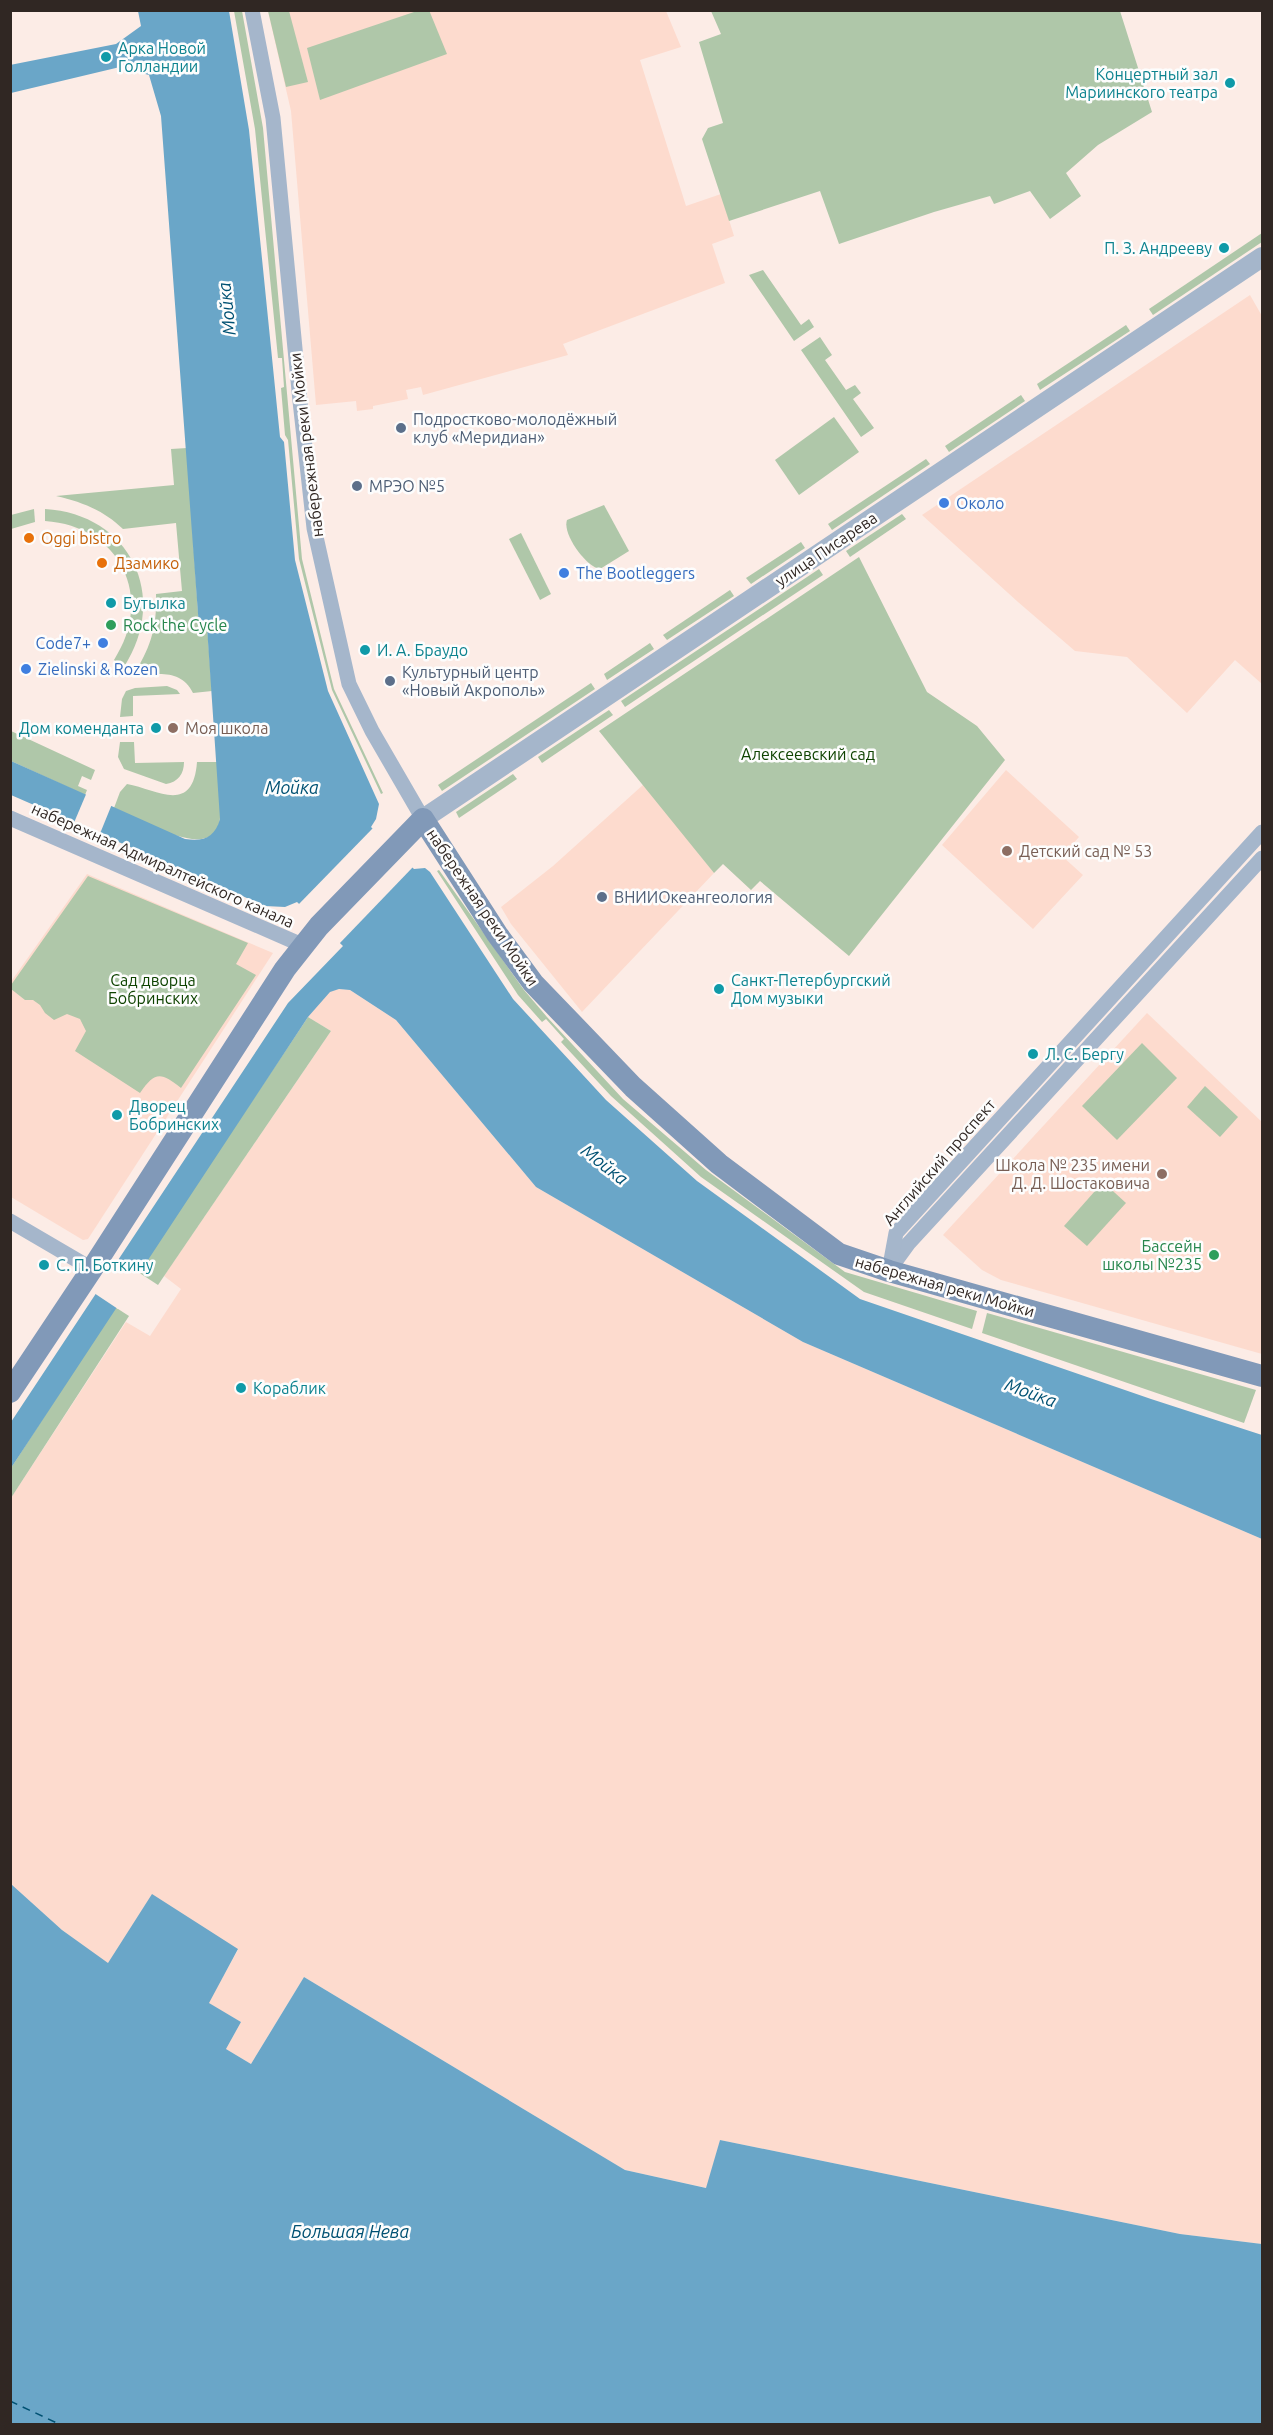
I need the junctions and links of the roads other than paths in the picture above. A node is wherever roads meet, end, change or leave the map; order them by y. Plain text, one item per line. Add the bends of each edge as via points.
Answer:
1 (252, 10) edge
2 (1263, 257) edge
3 (10, 818) edge
4 (423, 819) junction
5 (1263, 832) edge
6 (1263, 858) edge
7 (302, 945) junction
8 (10, 1221) edge
9 (93, 1269) junction
10 (889, 1271) junction
11 (1263, 1376) edge
12 (10, 1392) edge

1 - 4 street, набережная реки Мойки via 273,118 300,401 322,568 349,684
2 - 4 street, улица Писарева
3 - 7 street, набережная Адмиралтейского канала
4 - 7 main road, улица Писарева
4 - 10 main road, набережная реки Мойки via 533,983 633,1087 719,1164 839,1254
5 - 10 street, Английский проспект via 896,1233
6 - 10 street, Английский проспект via 908,1244
7 - 9 main road, улица Писарева
8 - 9 street
9 - 12 main road, улица Писарева
10 - 11 main road, набережная реки Мойки

